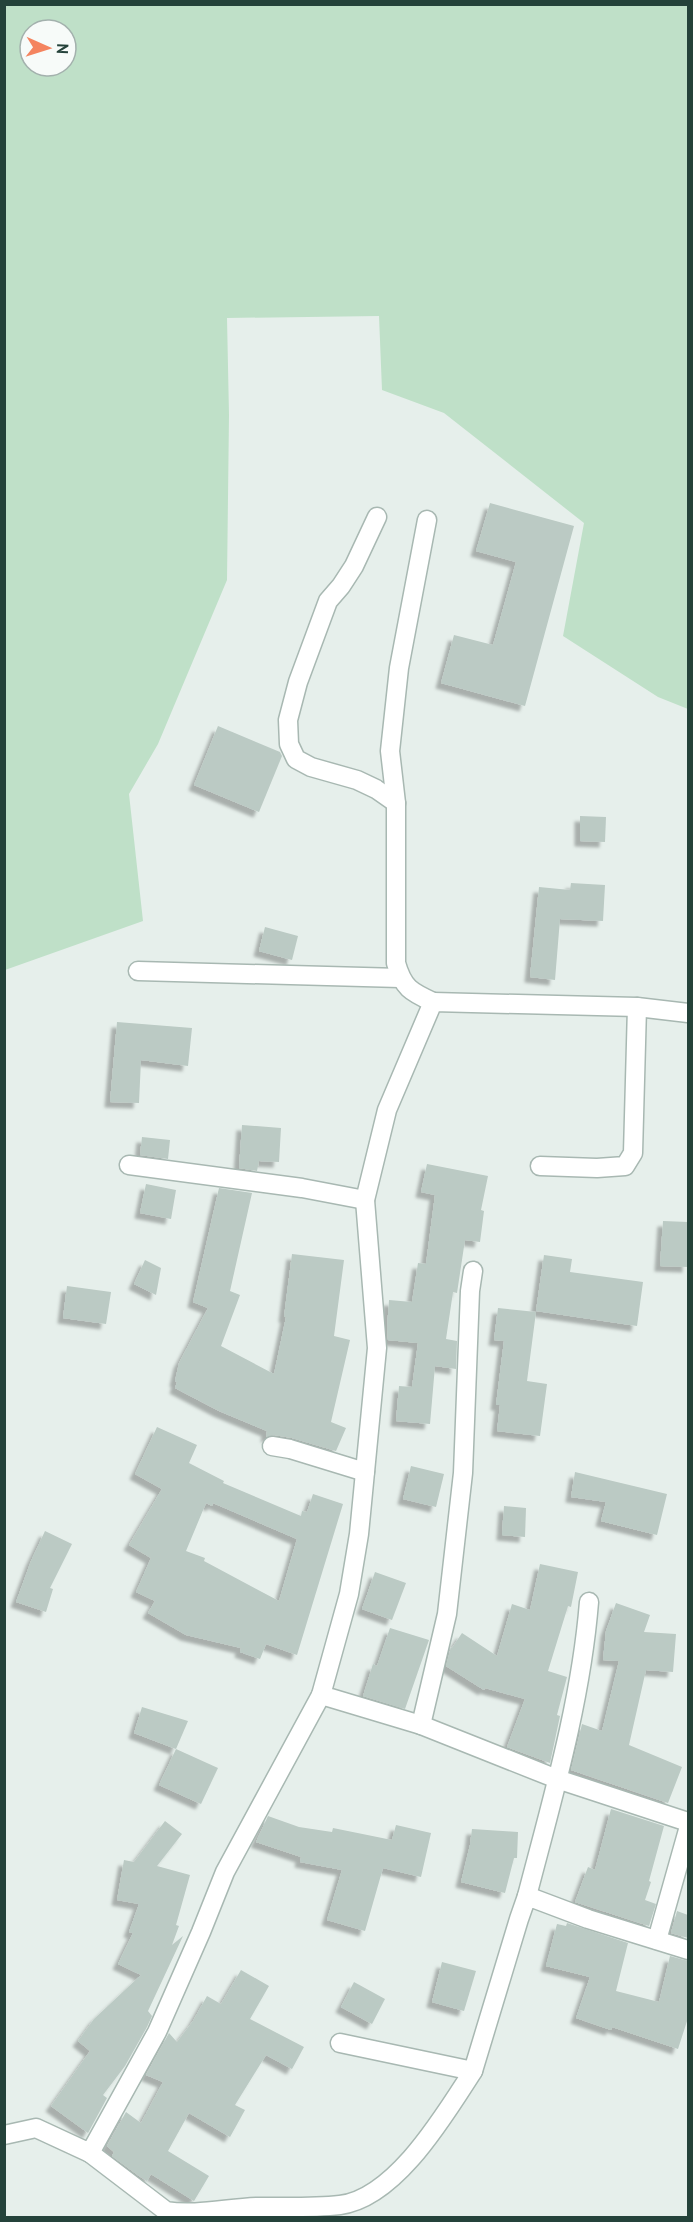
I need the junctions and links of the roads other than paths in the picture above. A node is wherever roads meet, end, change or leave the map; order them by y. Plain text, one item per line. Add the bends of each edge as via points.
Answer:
1 (377, 517) dead end
2 (427, 520) dead end
3 (396, 803) junction
4 (138, 971) dead end
5 (400, 978) junction
6 (433, 1002) junction
7 (637, 1007) junction
8 (688, 1012) edge
9 (129, 1165) dead end
10 (540, 1166) dead end
11 (365, 1200) junction
12 (473, 1271) dead end
13 (272, 1446) dead end
14 (365, 1472) junction
15 (590, 1602) dead end
16 (321, 1695) junction
17 (421, 1725) junction
18 (557, 1779) junction
19 (688, 1822) edge
20 (688, 1830) edge
21 (527, 1896) junction
22 (657, 1940) junction
23 (688, 1950) edge
24 (340, 2043) dead end
25 (473, 2071) junction
26 (7, 2134) edge
27 (90, 2153) junction

1 - 3 street via 354,566 328,601 298,682 288,720 289,744 296,759 357,780
2 - 3 street via 399,668 390,750
3 - 5 street via 395,954
4 - 5 street
5 - 6 street via 413,993
6 - 7 street
6 - 11 street via 387,1110
7 - 8 street
7 - 10 street via 633,1153 625,1166
9 - 11 street
11 - 14 street via 376,1348
12 - 17 street via 463,1473 450,1590
13 - 14 street
14 - 16 street via 350,1594
15 - 18 street via 585,1650
16 - 17 street
16 - 27 street via 225,1872 157,2032
17 - 18 street
18 - 19 street
18 - 21 street
20 - 22 street
21 - 22 street
21 - 25 street
22 - 23 street
24 - 25 street
25 - 27 street via 425,2144 402,2168 369,2194 342,2205 166,2211
26 - 27 street via 36,2128

